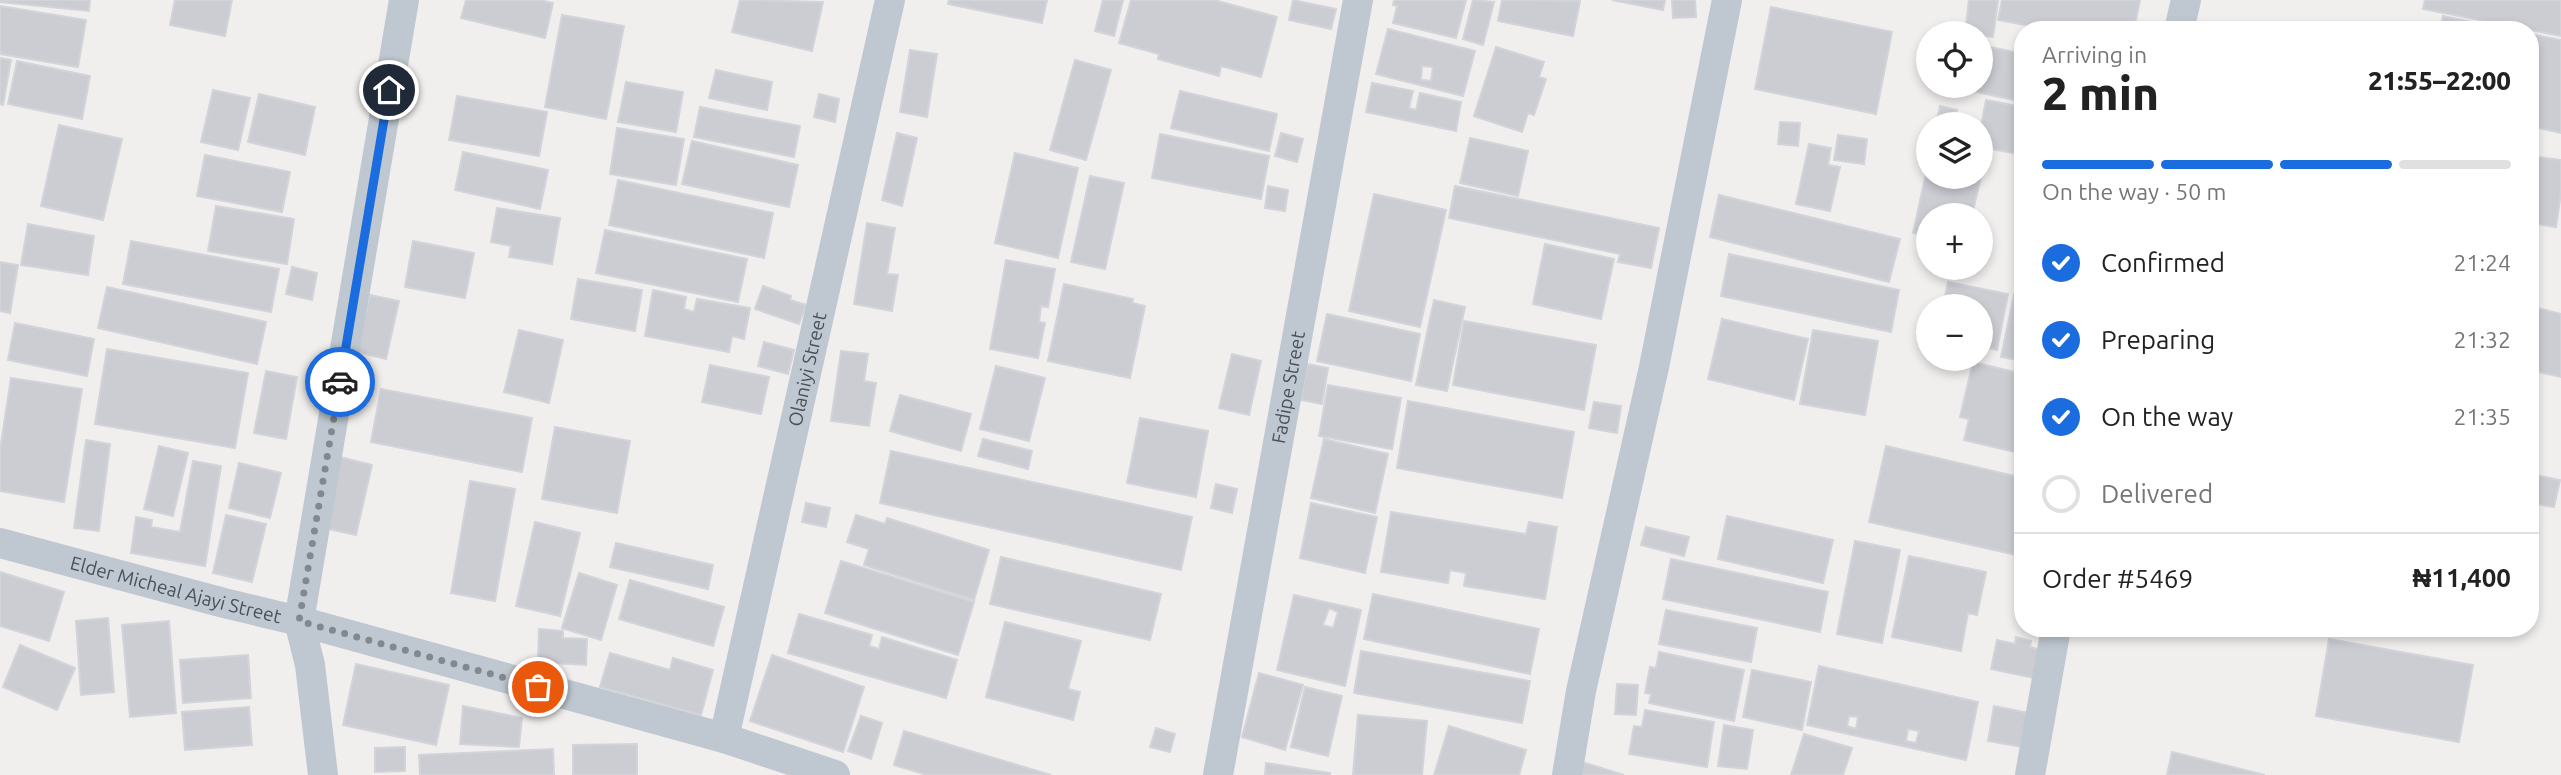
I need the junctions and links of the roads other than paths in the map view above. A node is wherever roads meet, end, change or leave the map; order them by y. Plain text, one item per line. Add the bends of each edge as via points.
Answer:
1 (404, 0) edge
2 (890, 0) edge
3 (1357, 0) edge
4 (1727, 0) edge
5 (2186, 0) edge
6 (2181, 21) edge
7 (0, 543) edge
8 (299, 621) junction
9 (2054, 637) edge
10 (724, 738) junction
11 (825, 774) edge
12 (323, 775) edge
13 (1218, 775) edge
14 (1567, 775) edge
15 (2029, 775) edge

1 - 8 street
2 - 10 street, Olaniyi Street
3 - 13 street, Fadipe Street
4 - 14 street
5 - 6 street
7 - 8 street, Elder Micheal Ajayi Street
8 - 10 street, Elder Micheal Ajayi Street
8 - 12 street via 310,665
9 - 15 street
10 - 11 street, Elder Micheal Ajayi Street

